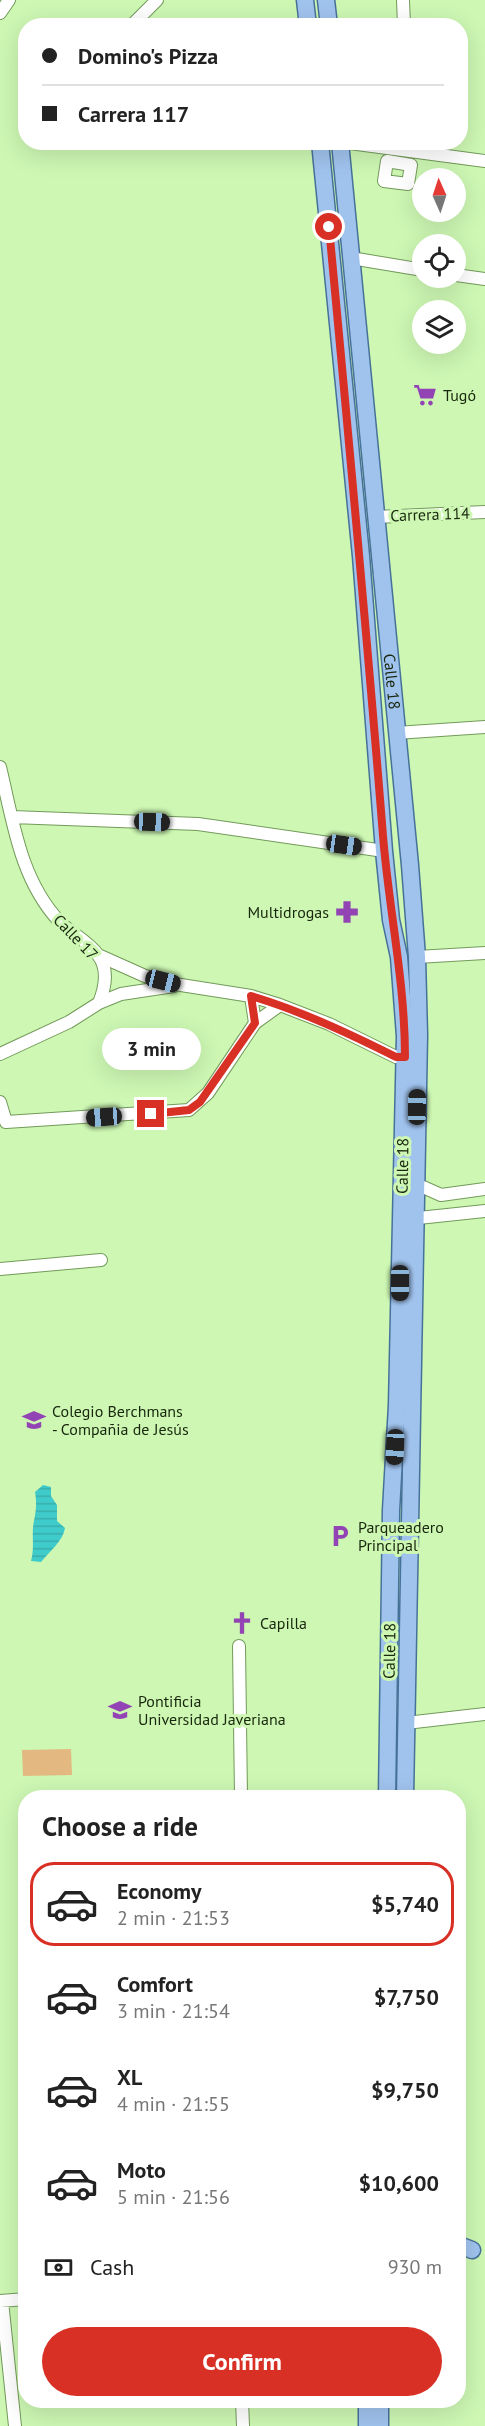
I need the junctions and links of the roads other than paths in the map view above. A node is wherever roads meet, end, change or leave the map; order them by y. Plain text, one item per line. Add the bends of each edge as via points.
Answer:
1 (157, 0) edge
2 (305, 0) edge
3 (326, 0) edge
4 (403, 0) edge
5 (139, 18) edge
6 (307, 18) edge
7 (328, 18) edge
8 (404, 18) edge
9 (321, 150) edge
10 (342, 150) edge
11 (426, 150) edge
12 (485, 161) edge
13 (351, 258) junction
14 (412, 268) edge
15 (466, 276) edge
16 (485, 279) edge
17 (485, 512) edge
18 (376, 517) junction
19 (485, 727) edge
20 (396, 733) junction
21 (0, 767) edge
22 (12, 818) junction
23 (384, 851) junction
24 (485, 953) edge
25 (98, 955) junction
26 (417, 957) junction
27 (181, 985) junction
28 (251, 996) junction
29 (99, 1003) junction
30 (280, 1005) junction
31 (255, 1023) junction
32 (0, 1054) edge
33 (411, 1056) junction
34 (0, 1102) edge
35 (423, 1187) dead end
36 (485, 1189) edge
37 (485, 1212) edge
38 (408, 1219) junction
39 (101, 1260) dead end
40 (0, 1269) edge
41 (239, 1646) dead end
42 (485, 1714) edge
43 (406, 1723) junction
44 (241, 1790) edge
45 (387, 1790) edge
46 (405, 1790) edge
47 (18, 2300) edge
48 (1, 2301) edge
49 (242, 2408) edge
50 (367, 2408) edge
51 (381, 2408) edge
52 (15, 2426) edge
53 (243, 2426) edge
54 (367, 2426) edge
55 (380, 2426) edge

1 - 5 street
2 - 6 main road
3 - 7 main road
4 - 8 street
9 - 23 main road, Calle 18 via 361,556
10 - 13 main road, Calle 18
11 - 12 street
13 - 14 street
13 - 18 main road, Calle 18
15 - 16 street
17 - 18 street, Carrera 114
18 - 20 main road, Calle 18
19 - 20 street
20 - 26 main road, Calle 18
21 - 22 street, Calle 17
22 - 23 street via 198,824
22 - 25 street, Calle 17 via 23,862 35,887 59,921
23 - 33 main road, Calle 18
24 - 26 street
25 - 27 street via 145,976
25 - 29 street, Calle 17 via 105,987
26 - 33 main road, Calle 18
27 - 28 street
27 - 29 street via 121,994
28 - 30 street
28 - 31 street
29 - 32 street via 69,1023
30 - 31 street
30 - 33 street via 396,1057
31 - 34 street via 208,1093 189,1110 6,1122
33 - 38 main road, Calle 18
35 - 36 street via 441,1195
37 - 38 street
38 - 43 main road, Calle 18
38 - 45 main road, Calle 18 via 391,1510
39 - 40 street
41 - 44 street
42 - 43 street
43 - 46 main road, Calle 18
47 - 48 street
48 - 52 street
49 - 53 street
50 - 54 main road
51 - 55 main road

